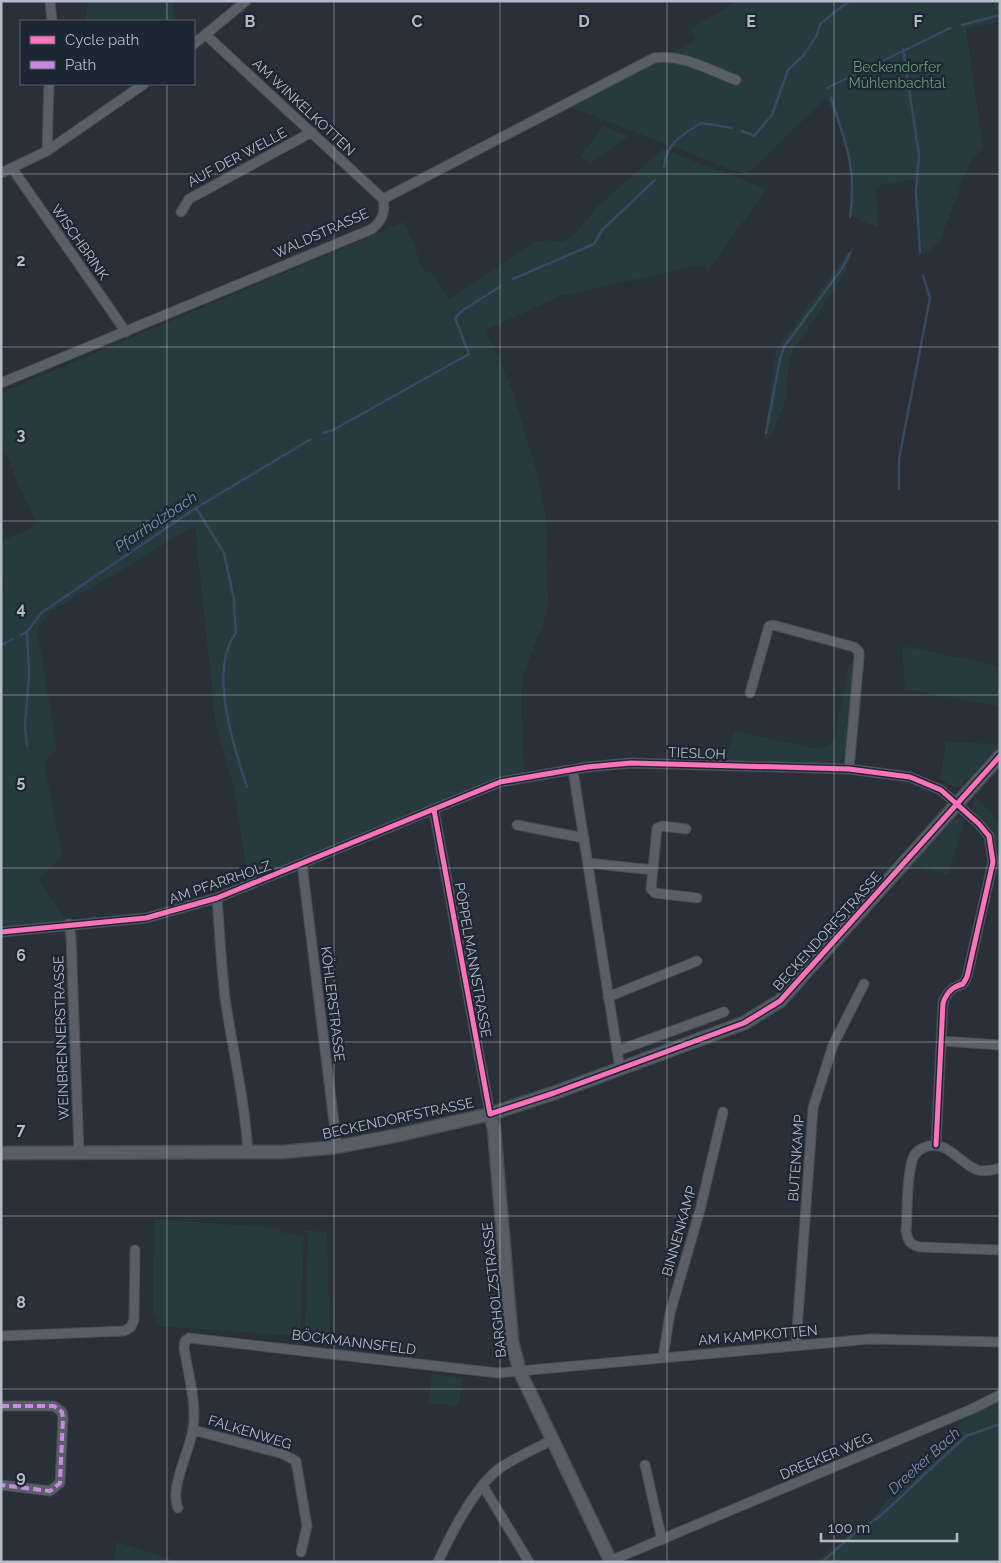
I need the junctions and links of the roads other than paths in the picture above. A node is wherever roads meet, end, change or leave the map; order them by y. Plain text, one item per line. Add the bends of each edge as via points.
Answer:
1 (50, 1) edge
2 (246, 1) edge
3 (52, 20) edge
4 (206, 35) junction
5 (195, 43) edge
6 (736, 80) dead end
7 (49, 85) edge
8 (143, 85) edge
9 (312, 132) junction
10 (47, 151) junction
11 (12, 168) junction
12 (1, 172) edge
13 (383, 199) junction
14 (181, 212) dead end
15 (126, 332) junction
16 (1, 383) edge
17 (750, 692) dead end
18 (1000, 756) edge
19 (849, 768) junction
20 (573, 770) junction
21 (957, 805) junction
22 (434, 810) junction
23 (517, 825) dead end
24 (686, 829) dead end
25 (584, 838) junction
26 (588, 863) junction
27 (302, 864) junction
28 (652, 870) junction
29 (217, 898) junction
30 (697, 898) dead end
31 (69, 924) junction
32 (1, 932) edge
33 (697, 961) dead end
34 (864, 984) dead end
35 (608, 997) junction
36 (724, 1012) dead end
37 (942, 1041) junction
38 (1000, 1045) edge
39 (617, 1051) junction
40 (620, 1069) junction
41 (723, 1112) dead end
42 (490, 1114) junction
43 (936, 1145) junction
44 (337, 1147) junction
45 (78, 1152) junction
46 (1, 1153) edge
47 (248, 1153) junction
48 (1000, 1168) edge
49 (135, 1250) dead end
50 (1000, 1250) edge
51 (1, 1336) edge
52 (1000, 1342) edge
53 (796, 1345) junction
54 (662, 1357) junction
55 (520, 1372) junction
56 (1000, 1395) edge
57 (1, 1406) edge
58 (193, 1430) junction
59 (552, 1440) junction
60 (645, 1465) dead end
61 (1, 1485) edge
62 (483, 1486) junction
63 (178, 1508) dead end
64 (662, 1540) junction
65 (301, 1552) dead end
66 (611, 1561) edge
67 (438, 1562) edge
68 (529, 1562) edge

1 - 3 street
2 - 4 street
4 - 5 street
4 - 9 street, AM WINKELKOTTEN
6 - 13 street, WALDSTRASSE via 674,58 654,58
7 - 10 street
8 - 10 street
9 - 13 street, AM WINKELKOTTEN
9 - 14 street, AUF DER WELLE via 189,199
10 - 11 street
11 - 12 street
11 - 15 street, WISCHBRINK
13 - 15 street, WALDSTRASSE via 384,214 372,229
15 - 16 street, WALDSTRASSE
17 - 19 street via 770,626 854,647 860,658
18 - 21 main road, BECKENDORFSTRASSE
19 - 20 street, TIESLOH via 656,763
19 - 21 street, TIESLOH via 919,780 941,790
20 - 22 street, TIESLOH via 500,782
20 - 25 street
21 - 37 street, TIESLOH via 989,836 993,862 967,977 963,984 954,986 946,994 943,1003
21 - 40 main road, BECKENDORFSTRASSE via 780,1000 744,1023
22 - 27 street, AM PFARRHOLZ
22 - 42 street, PÖPPELMANNSTRASSE
23 - 25 street
24 - 28 street via 657,828
25 - 26 street
26 - 28 street
26 - 35 street
27 - 29 street, AM PFARRHOLZ
27 - 44 street, KÖHLERSTRASSE
28 - 30 street via 651,889 655,893
29 - 31 street, AM PFARRHOLZ via 146,918
29 - 47 street, AM PFARRHOLZ via 226,1005 238,1085 245,1104
31 - 32 street, AM PFARRHOLZ
31 - 45 street, WEINBRENNERSTRASSE
33 - 35 street
34 - 53 street, BUTENKAMP via 833,1045 813,1108
35 - 39 street
36 - 39 street
37 - 38 street
37 - 43 street, TIESLOH
39 - 40 street
40 - 42 main road, BECKENDORFSTRASSE
41 - 54 street, BINNENKAMP via 700,1210 670,1314
42 - 44 main road, BECKENDORFSTRASSE
42 - 55 main road, BARGHOLZSTRASSE via 494,1129 512,1342
43 - 48 street via 953,1152 978,1170
43 - 50 street via 915,1153 911,1166 908,1240 920,1247
44 - 47 main road, BECKENDORFSTRASSE
45 - 46 main road, BECKENDORFSTRASSE
45 - 47 main road, BECKENDORFSTRASSE
49 - 51 street via 134,1320 131,1327 124,1331
52 - 53 street, AM KAMPKOTTEN via 870,1338
53 - 54 street, AM KAMPKOTTEN
54 - 55 street, AM KAMPKOTTEN
55 - 58 street, BÖCKMANNSFELD via 498,1373 194,1338 185,1341 184,1348 194,1414
55 - 59 main road, BARGHOLZSTRASSE
56 - 64 street, DREEKER WEG via 972,1410
57 - 61 street via 54,1406 64,1418 60,1483 56,1488 50,1491
58 - 63 street via 174,1496
58 - 65 street, FALKENWEG via 283,1454 296,1462 307,1526
59 - 62 street via 501,1468
59 - 66 main road, BARGHOLZSTRASSE
60 - 64 street
62 - 67 street
62 - 68 street
64 - 66 street, DREEKER WEG

